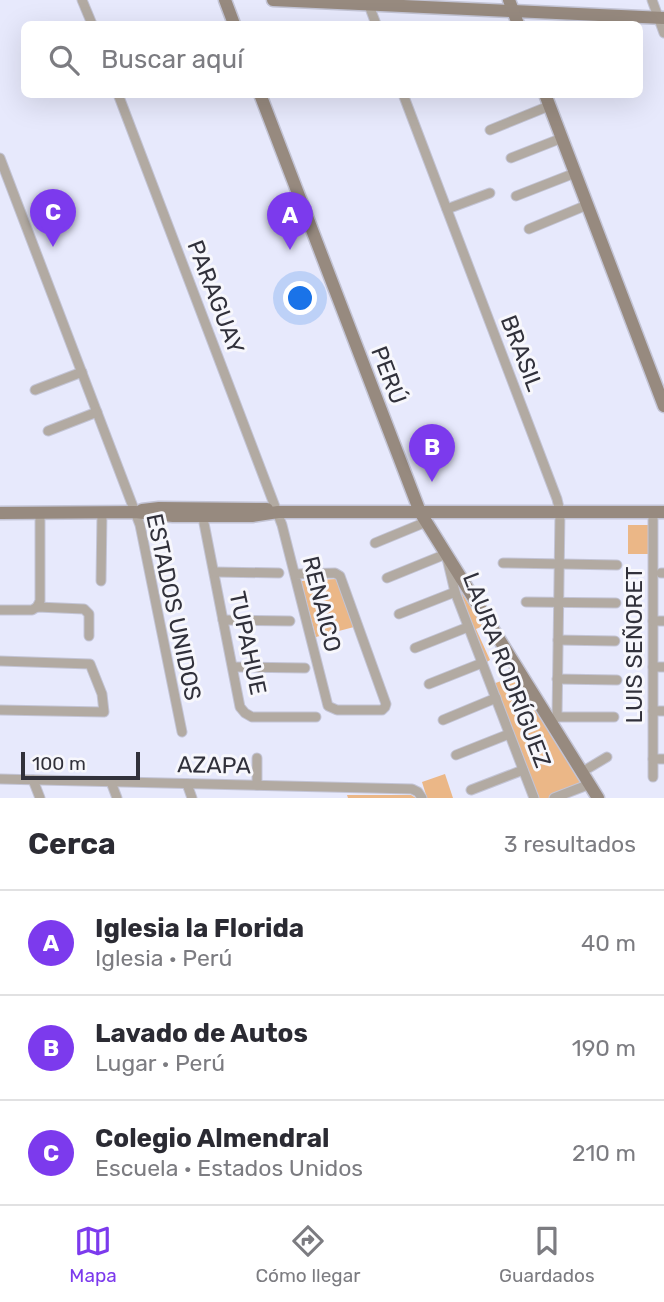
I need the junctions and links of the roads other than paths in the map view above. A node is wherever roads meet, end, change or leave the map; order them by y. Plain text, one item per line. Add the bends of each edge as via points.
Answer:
1 (82, 0) edge
2 (225, 0) edge
3 (273, 0) edge
4 (652, 0) edge
5 (368, 2) edge
6 (511, 6) edge
7 (661, 18) edge
8 (91, 21) edge
9 (233, 21) edge
10 (375, 21) edge
11 (664, 33) edge
12 (120, 98) edge
13 (262, 98) edge
14 (405, 98) edge
15 (547, 100) edge
16 (490, 130) dead end
17 (562, 138) junction
18 (0, 158) edge
19 (511, 158) dead end
20 (575, 173) junction
21 (490, 192) dead end
22 (516, 196) dead end
23 (587, 205) junction
24 (447, 209) junction
25 (529, 229) dead end
26 (82, 372) junction
27 (35, 390) dead end
28 (664, 406) edge
29 (97, 412) junction
30 (48, 431) dead end
31 (135, 512) junction
32 (202, 512) junction
33 (278, 512) junction
34 (560, 512) junction
35 (659, 512) edge
36 (0, 513) edge
37 (40, 513) junction
38 (102, 513) junction
39 (423, 517) junction
40 (375, 543) dead end
41 (446, 554) junction
42 (503, 563) dead end
43 (559, 564) junction
44 (617, 565) dead end
45 (215, 572) junction
46 (279, 573) dead end
47 (295, 574) junction
48 (387, 578) dead end
49 (101, 581) dead end
50 (455, 592) junction
51 (526, 601) dead end
52 (558, 602) junction
53 (616, 603) dead end
54 (37, 607) junction
55 (0, 610) edge
56 (399, 614) dead end
57 (223, 620) junction
58 (290, 621) dead end
59 (653, 621) junction
60 (664, 621) edge
61 (468, 627) junction
62 (89, 636) dead end
63 (558, 640) junction
64 (615, 641) dead end
65 (415, 648) dead end
66 (0, 661) edge
67 (482, 663) junction
68 (233, 667) junction
69 (653, 667) junction
70 (664, 667) edge
71 (305, 668) dead end
72 (557, 679) junction
73 (617, 680) dead end
74 (429, 684) dead end
75 (496, 698) junction
76 (0, 710) edge
77 (653, 711) junction
78 (664, 711) edge
79 (316, 717) dead end
80 (614, 717) dead end
81 (554, 719) junction
82 (443, 720) dead end
83 (182, 732) dead end
84 (509, 734) junction
85 (456, 755) dead end
86 (607, 757) dead end
87 (257, 758) dead end
88 (653, 759) junction
89 (664, 759) edge
90 (523, 770) junction
91 (582, 772) junction
92 (653, 777) dead end
93 (0, 779) edge
94 (33, 780) junction
95 (111, 782) junction
96 (187, 783) junction
97 (590, 784) junction
98 (261, 785) junction
99 (341, 787) junction
100 (471, 790) dead end
101 (40, 798) edge
102 (117, 798) edge
103 (192, 798) edge
104 (270, 798) edge
105 (345, 798) edge
106 (422, 798) edge
107 (534, 798) edge
108 (555, 798) edge
109 (598, 798) edge

1 - 8 street
2 - 9 main road
3 - 5 main road
4 - 7 street
5 - 6 main road
5 - 10 street
6 - 7 main road
7 - 11 street
12 - 33 street, PARAGUAY
13 - 39 main road, PERÚ
14 - 24 street, BRASIL
15 - 16 street
15 - 17 main road
17 - 19 street
17 - 20 main road
18 - 26 street, ESTADOS UNIDOS
20 - 22 street
20 - 23 main road
21 - 24 street
23 - 25 street
23 - 28 main road
24 - 34 street, BRASIL
26 - 27 street
26 - 29 street, ESTADOS UNIDOS
29 - 30 street
29 - 31 street, ESTADOS UNIDOS
31 - 32 main road via 159,508
31 - 38 main road
31 - 83 street, ESTADOS UNIDOS
32 - 33 main road via 258,508
32 - 45 street, TUPAHUE
33 - 39 main road
33 - 47 street, RENAICO
34 - 35 main road
34 - 39 main road
34 - 43 street, BRASIL
35 - 59 street, LUIS SEÑORET
36 - 37 main road
37 - 38 main road
37 - 54 street
38 - 49 street
39 - 40 street
39 - 41 main road, PERÚ
41 - 48 street
41 - 50 street, LAURA RODRÍGUEZ
41 - 81 main road, PERÚ
42 - 43 street
43 - 44 street
43 - 52 street, BRASIL
45 - 46 street, TUPAHUE
45 - 57 street, TUPAHUE
47 - 47 street, RENAICO via 340,576 386,704 382,710 328,706
50 - 56 street
50 - 61 street, LAURA RODRÍGUEZ
51 - 52 street
52 - 53 street
52 - 63 street, BRASIL
54 - 55 street
54 - 62 street via 86,610
57 - 58 street
57 - 68 street, TUPAHUE
59 - 60 street
59 - 69 street, LUIS SEÑORET
61 - 65 street
61 - 67 street, LAURA RODRÍGUEZ
63 - 64 street
63 - 72 street, BRASIL
66 - 76 street via 90,664 104,712
67 - 74 street
67 - 75 street, LAURA RODRÍGUEZ
68 - 71 street
68 - 79 street, TUPAHUE via 245,713 252,717
69 - 70 street
69 - 77 street, LUIS SEÑORET
72 - 73 street
72 - 81 street, BRASIL
75 - 82 street
75 - 84 street, LAURA RODRÍGUEZ
77 - 78 street
77 - 88 street, LUIS SEÑORET
80 - 81 street
81 - 91 main road, PERÚ
84 - 85 street
84 - 90 street, LAURA RODRÍGUEZ
86 - 91 street
87 - 98 street
88 - 89 street
88 - 92 street, LUIS SEÑORET
90 - 100 street
90 - 107 street, LAURA RODRÍGUEZ
91 - 97 main road, PERÚ
93 - 94 street, AZAPA
94 - 95 street, AZAPA
94 - 101 street
95 - 96 street, AZAPA
95 - 102 street
96 - 98 street, AZAPA
96 - 103 street
97 - 108 street
97 - 109 main road, PERÚ
98 - 99 street, AZAPA
98 - 104 street
99 - 105 street
99 - 106 street, AZAPA via 412,789

